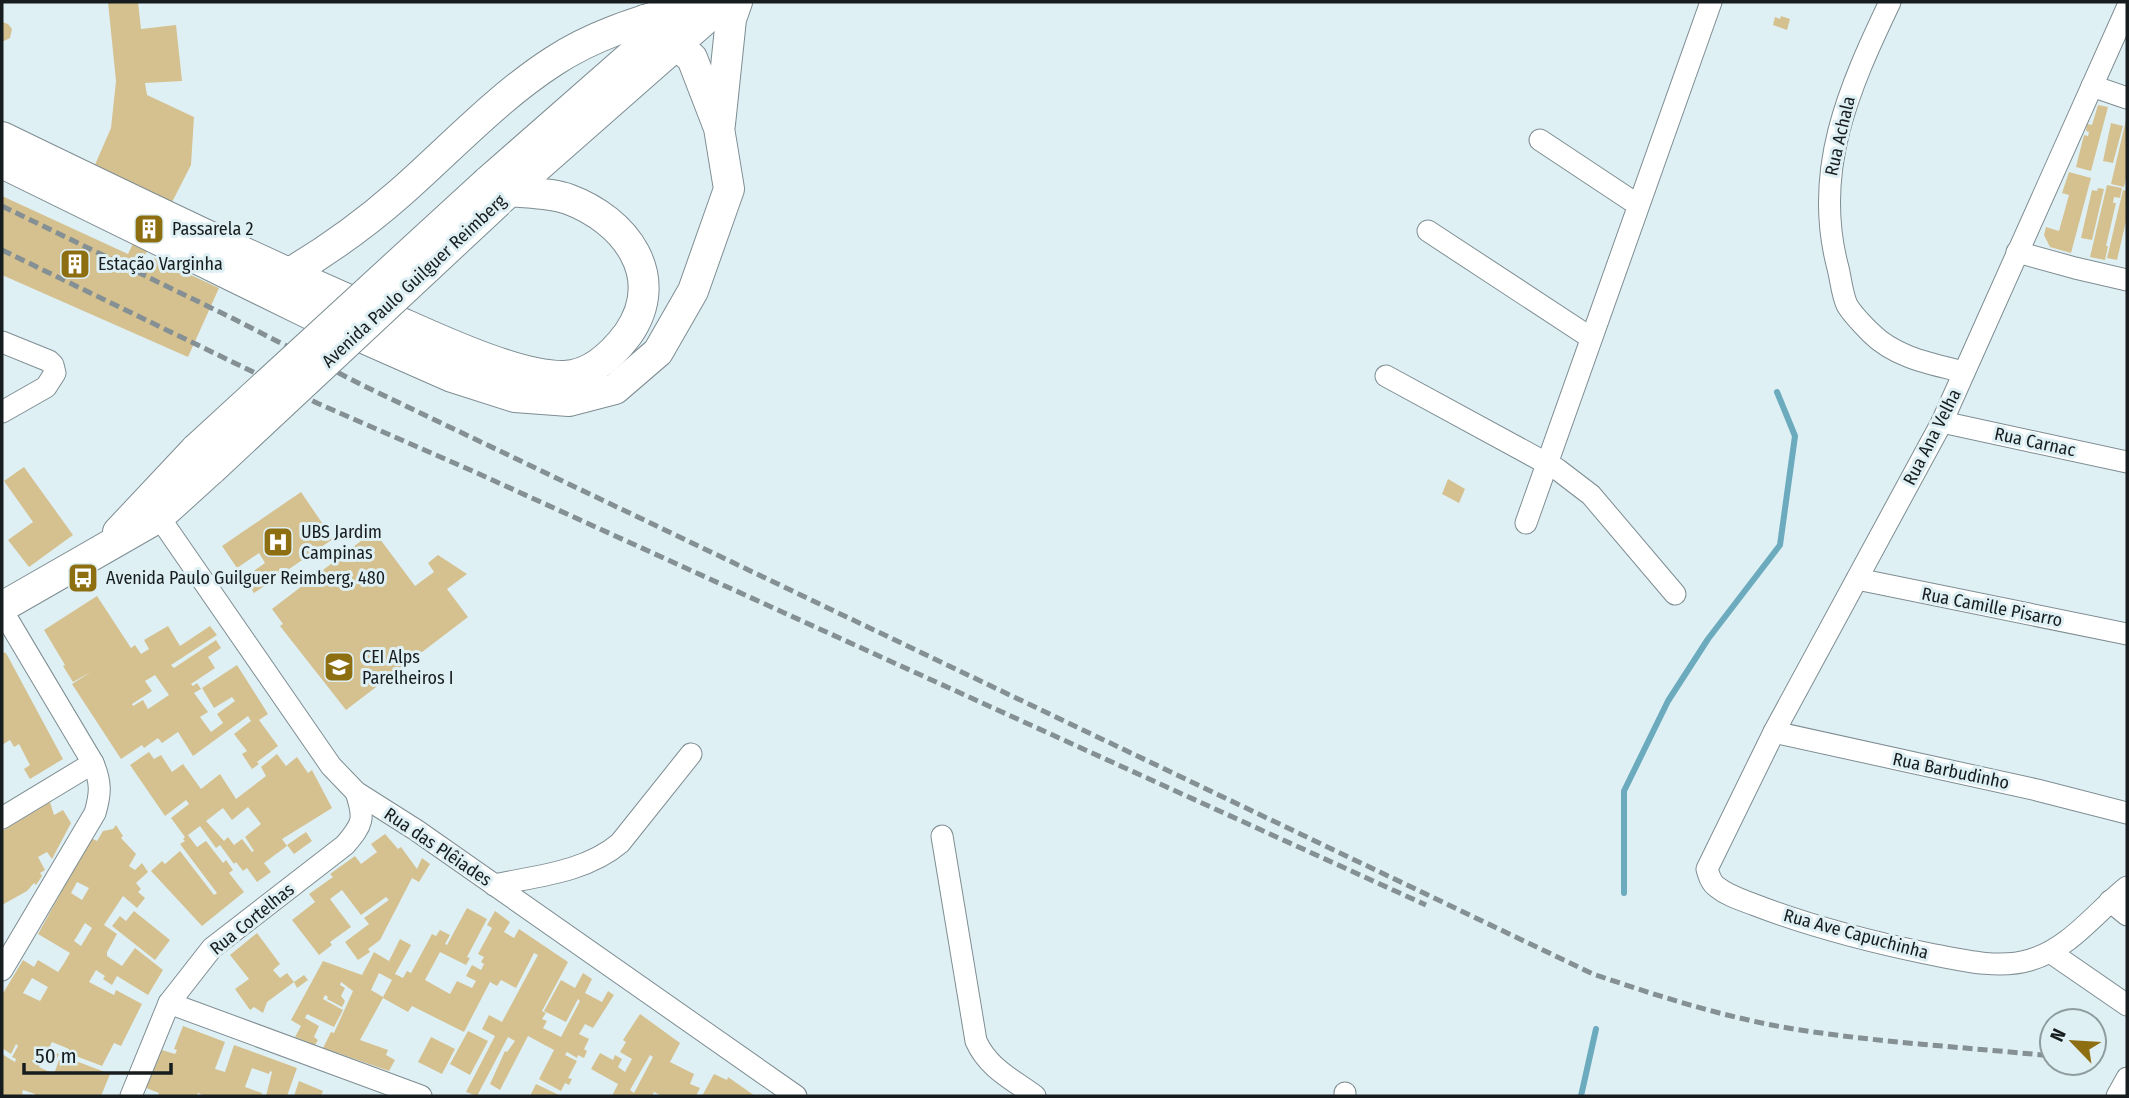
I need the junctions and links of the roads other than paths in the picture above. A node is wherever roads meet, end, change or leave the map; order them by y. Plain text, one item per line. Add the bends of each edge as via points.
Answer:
1 (725, 2) edge
2 (737, 2) edge
3 (1711, 2) edge
4 (1890, 2) edge
5 (690, 4) edge
6 (2127, 8) edge
7 (660, 32) junction
8 (2092, 86) junction
9 (2127, 98) edge
10 (719, 128) junction
11 (2, 137) edge
12 (1539, 140) dead end
13 (2, 163) edge
14 (499, 191) junction
15 (1638, 205) junction
16 (1428, 231) dead end
17 (2018, 252) junction
18 (288, 274) junction
19 (2127, 280) edge
20 (1591, 338) junction
21 (2, 342) edge
22 (1964, 372) junction
23 (1386, 376) dead end
24 (2, 412) edge
25 (1942, 422) junction
26 (2127, 462) edge
27 (1548, 463) junction
28 (152, 509) junction
29 (1526, 523) dead end
30 (1857, 579) junction
31 (1675, 594) dead end
32 (2, 609) edge
33 (2127, 634) edge
34 (1774, 732) junction
35 (691, 754) dead end
36 (93, 762) junction
37 (356, 792) junction
38 (2127, 813) edge
39 (2, 818) edge
40 (942, 836) dead end
41 (1712, 853) joint
42 (494, 885) junction
43 (2127, 887) edge
44 (2110, 901) junction
45 (2127, 915) edge
46 (2050, 952) junction
47 (2, 970) edge
48 (169, 1003) junction
49 (2127, 1005) edge
50 (131, 1096) edge
51 (421, 1096) edge
52 (796, 1096) edge
53 (1035, 1096) edge

1 - 7 street, Avenida Paulo Guilguer Reimberg
2 - 10 street via 731,19
3 - 15 street
4 - 22 street, Rua Achala via 1861,61 1846,106 1830,171 1830,238 1847,305 1873,335 1911,359
5 - 7 street, Avenida Paulo Guilguer Reimberg
6 - 8 street, Rua Ana Velha
7 - 10 street via 692,58
7 - 14 street, Avenida Paulo Guilguer Reimberg
7 - 18 street via 608,32 555,61 505,98 398,195
8 - 9 street
8 - 17 street, Rua Ana Velha
10 - 13 street via 729,189 693,290 658,352 615,389 569,401 515,397 452,377 316,317
11 - 18 street
12 - 15 street
14 - 18 street via 565,198 610,222 632,245 644,290 637,320 616,350 589,370 566,376 541,374 497,361
14 - 28 street, Avenida Paulo Guilguer Reimberg, bridge
15 - 20 street
16 - 20 street
17 - 19 street
17 - 22 street, Rua Ana Velha
20 - 27 street
21 - 24 street via 49,361 54,370 46,387
22 - 25 street, Rua Ana Velha
23 - 27 street
25 - 26 street, Rua Carnac
25 - 30 street, Rua Ana Velha
27 - 29 street
27 - 31 street via 1591,495
28 - 32 street, Avenida Paulo Guilguer Reimberg via 98,552
28 - 37 street, Rua das Plêiades via 331,766
30 - 33 street, Rua Camille Pisarro
30 - 34 street, Rua Ana Velha
32 - 36 street
34 - 38 street, Rua Barbudinho
34 - 41 street, Rua Ana Velha
35 - 42 street via 606,855 579,866
36 - 39 street
36 - 47 street via 101,782 95,813
37 - 42 street, Rua das Plêiades
37 - 48 street, Rua Cortelhas via 363,814 345,845 212,948
40 - 53 street via 976,1041 992,1066
41 - 46 street, Rua Ave Capuchinha via 1707,869 1714,885 1794,920 1954,959 2010,964
42 - 52 street, Rua das Plêiades
43 - 44 street
44 - 45 street
44 - 46 street
46 - 49 street
48 - 50 street, Rua Cortelhas
48 - 51 street

